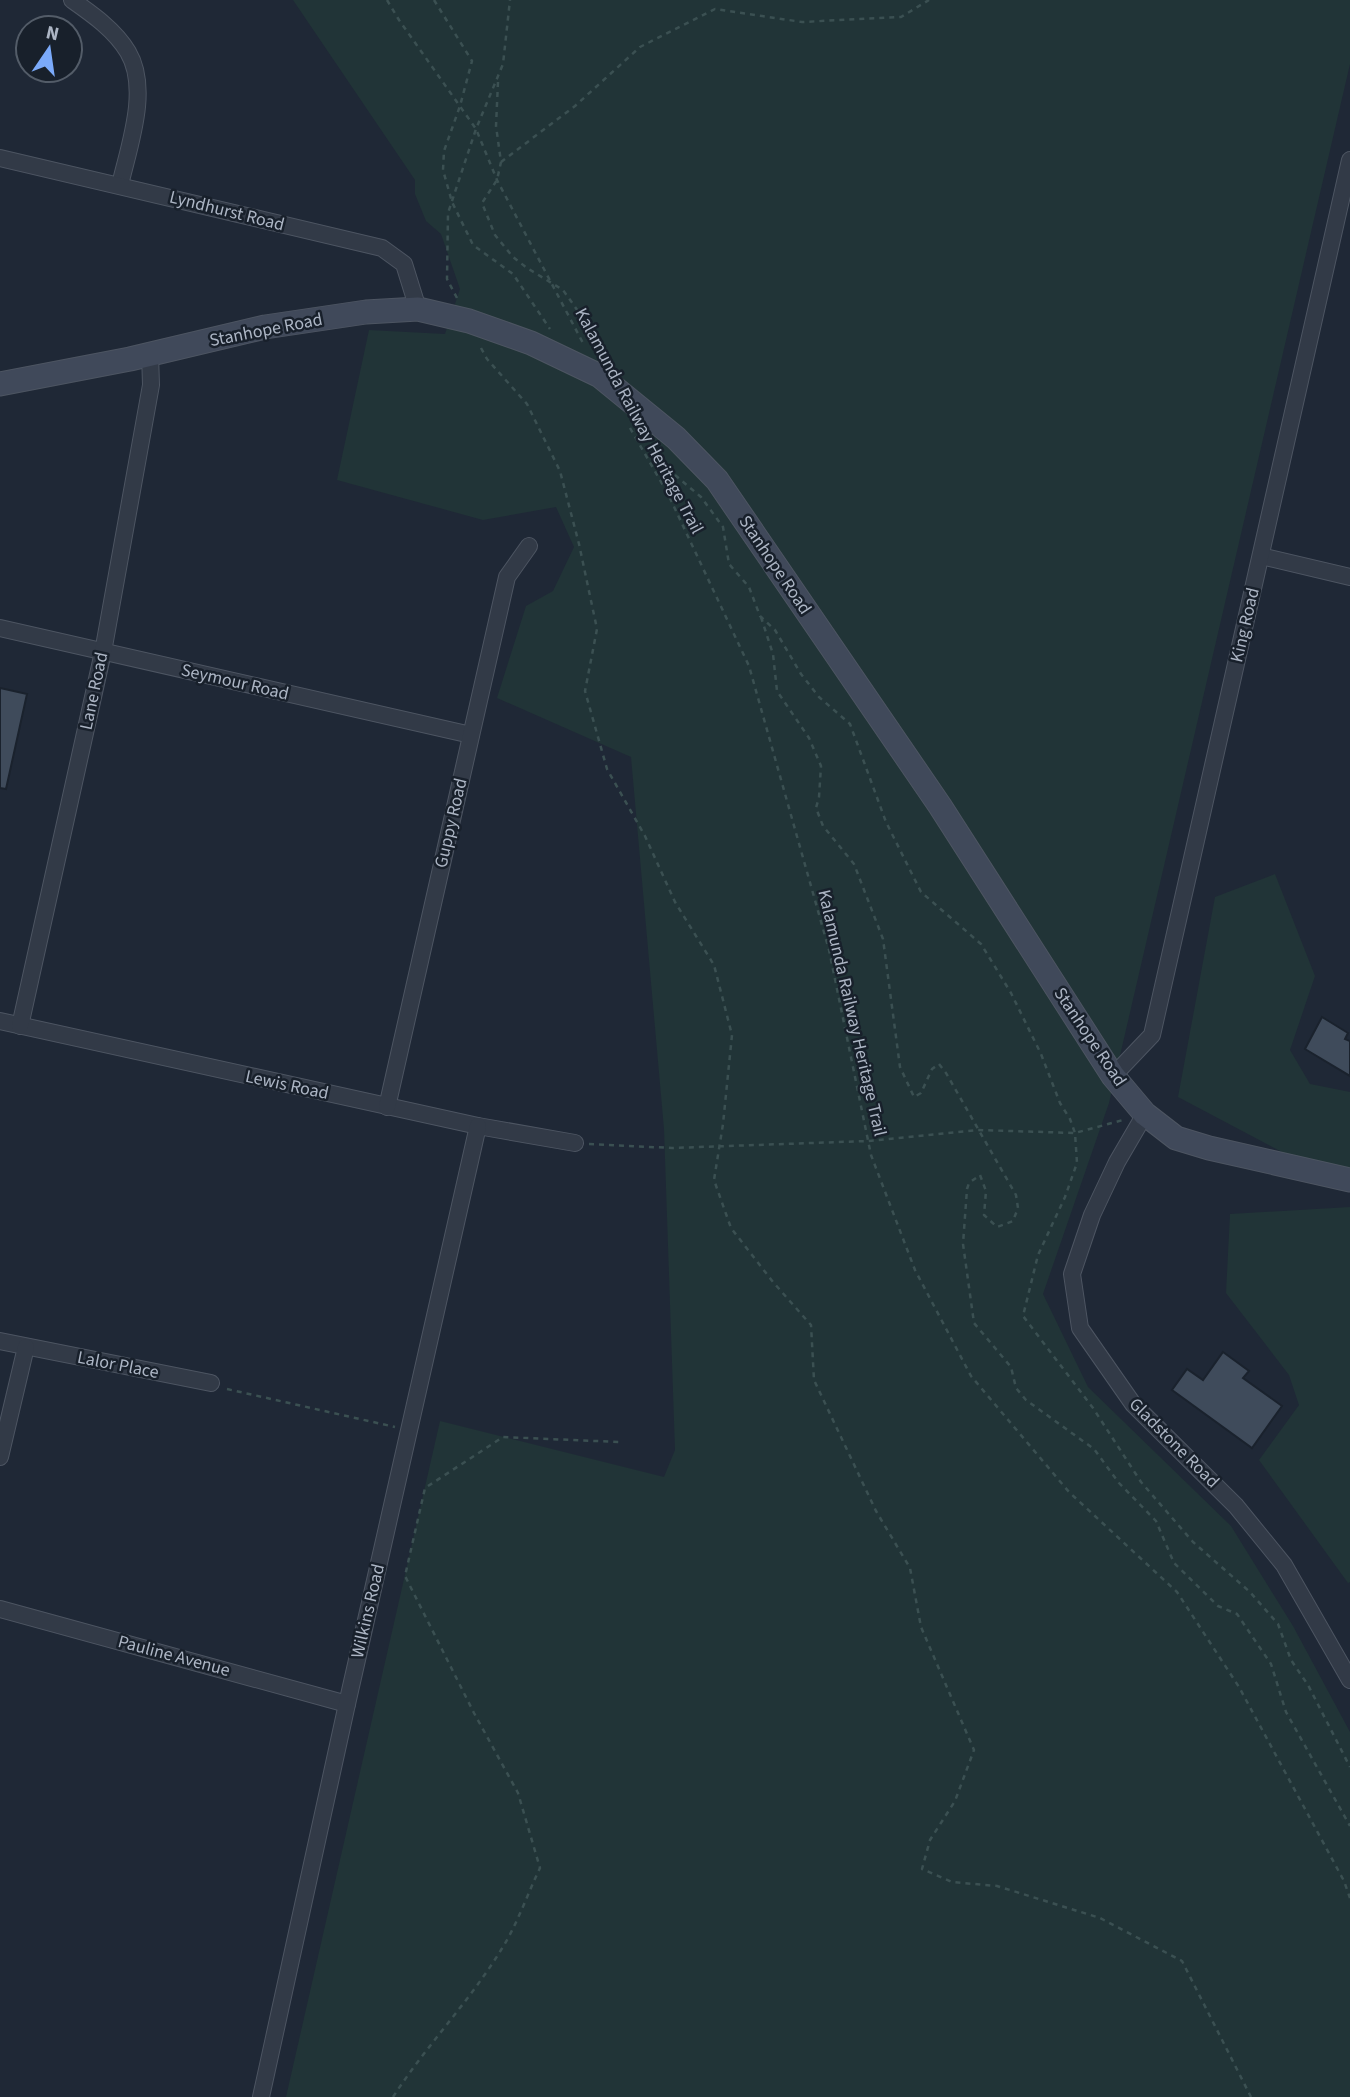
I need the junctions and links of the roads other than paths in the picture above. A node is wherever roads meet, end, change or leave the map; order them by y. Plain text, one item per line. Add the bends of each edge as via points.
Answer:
1 (72, 0) edge
2 (0, 158) edge
3 (1350, 160) edge
4 (120, 185) junction
5 (418, 309) junction
6 (150, 354) junction
7 (0, 384) edge
8 (529, 546) dead end
9 (1261, 556) junction
10 (1350, 577) edge
11 (0, 628) edge
12 (103, 652) junction
13 (471, 735) junction
14 (0, 1020) edge
15 (20, 1026) junction
16 (1113, 1076) junction
17 (387, 1107) junction
18 (1145, 1114) junction
19 (478, 1126) junction
20 (575, 1143) road end
21 (1350, 1181) edge
22 (0, 1341) edge
23 (26, 1347) junction
24 (211, 1383) road end
25 (0, 1457) edge
26 (0, 1609) edge
27 (1350, 1680) edge
28 (347, 1704) junction
29 (261, 2097) edge

1 - 4 street via 120,40 135,71 137,101
2 - 4 street, Lyndhurst Road
3 - 9 street, King Road
4 - 5 street, Lyndhurst Road via 382,248 404,264
5 - 6 street, Stanhope Road via 265,327
5 - 16 street, Stanhope Road via 469,321 602,366 717,480 940,806
6 - 7 street, Stanhope Road
6 - 12 street, Lane Road via 151,385
8 - 13 street, Guppy Road via 507,577
9 - 10 street
9 - 16 street, King Road via 1152,1035
11 - 12 street, Seymour Road
12 - 13 street, Seymour Road
12 - 15 street, Lane Road
13 - 17 street, Guppy Road
14 - 15 street, Lewis Road
15 - 17 street, Lewis Road
16 - 18 street, Stanhope Road
17 - 19 street, Lewis Road
18 - 21 street, Stanhope Road via 1176,1138
18 - 27 street, Gladstone Road via 1092,1215 1072,1274 1080,1328 1133,1404 1236,1506 1284,1565
19 - 20 street, Lewis Road
19 - 28 street, Wilkins Road
22 - 23 street, Lalor Place
23 - 24 street, Lalor Place
23 - 25 street
26 - 28 street, Pauline Avenue
28 - 29 street, Wilkins Road

